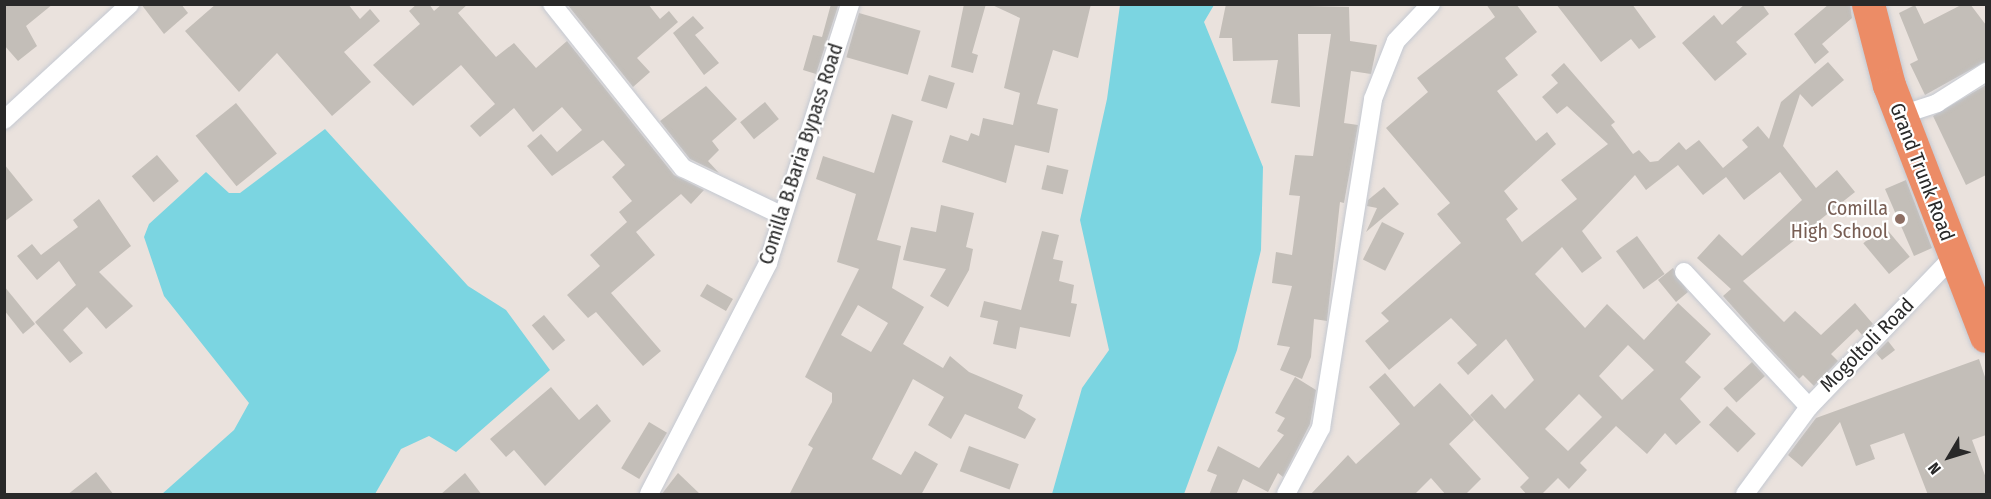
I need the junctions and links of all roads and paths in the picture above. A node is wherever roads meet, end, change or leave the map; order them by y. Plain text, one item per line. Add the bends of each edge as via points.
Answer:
1 (130, 4) edge
2 (552, 4) edge
3 (850, 4) edge
4 (1431, 4) edge
5 (1868, 4) edge
6 (1986, 72) edge
7 (1901, 115) junction
8 (4, 120) edge
9 (781, 215) junction
10 (1954, 256) junction
11 (1684, 272) dead end
12 (1986, 336) edge
13 (1809, 406) junction
14 (649, 495) edge
15 (1286, 495) edge
16 (1744, 495) edge

1 - 8 street
2 - 9 street via 683,168
3 - 9 street, Comilla B.Baria Bypass Road
4 - 15 street via 1396,41 1372,99 1321,428
5 - 7 highway, Grand Trunk Road
6 - 7 street via 1937,103
7 - 10 highway, Grand Trunk Road
9 - 14 street, Comilla B.Baria Bypass Road via 768,263
10 - 12 highway, Grand Trunk Road
10 - 13 street, Mogoltoli Road
11 - 13 street, Mogoltoli Road
13 - 16 street

